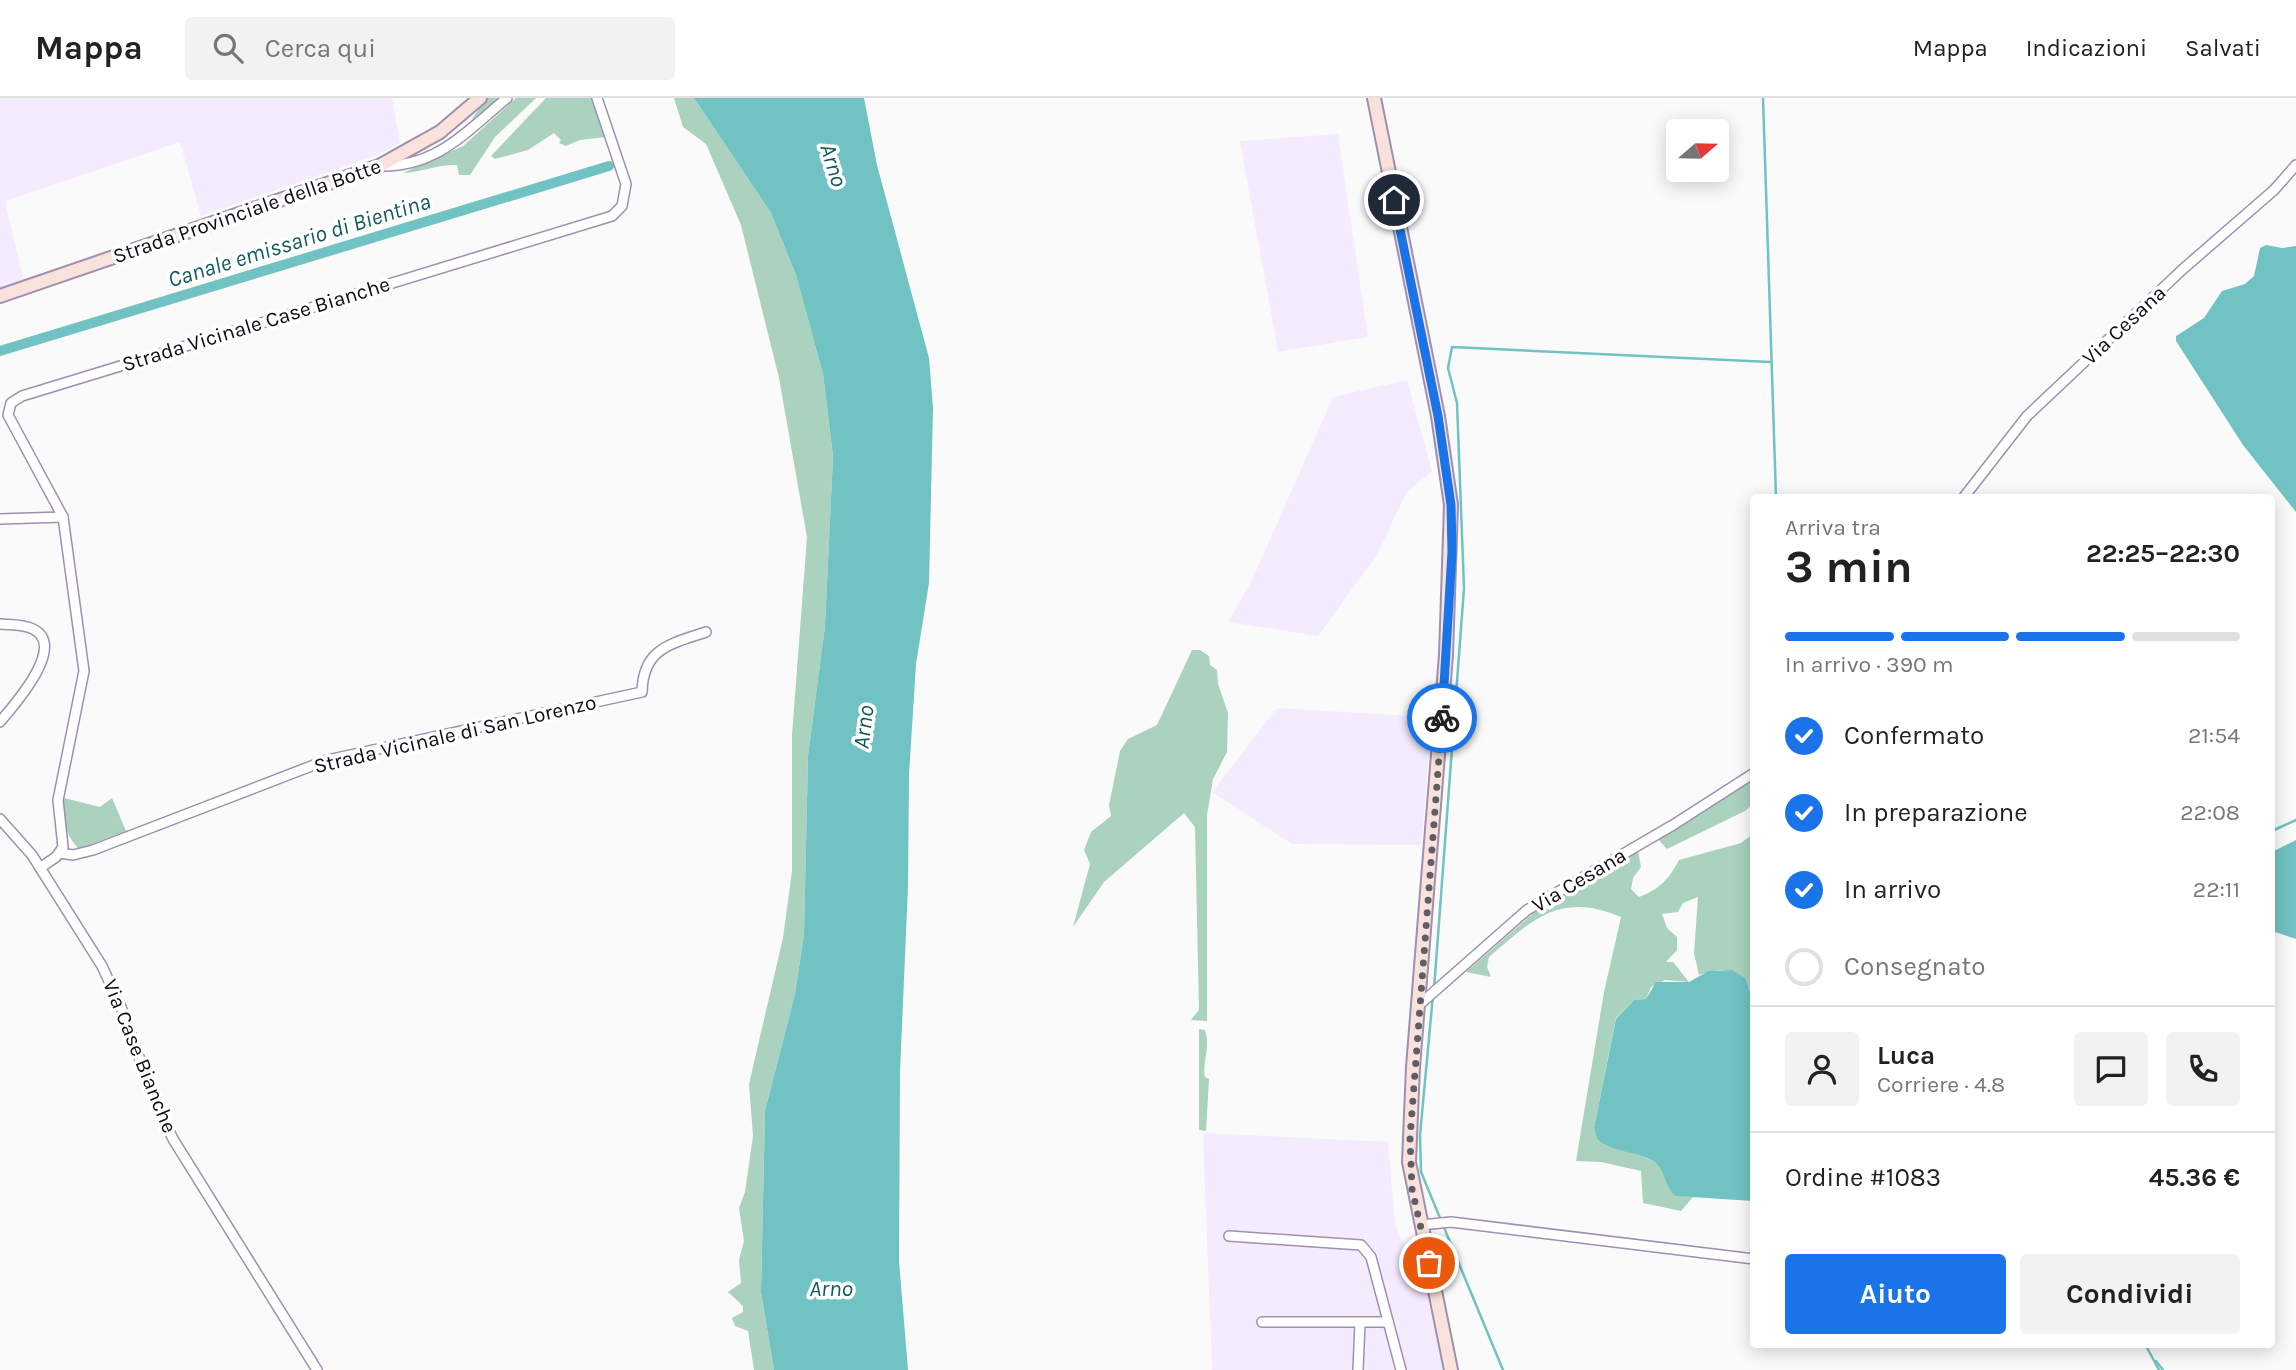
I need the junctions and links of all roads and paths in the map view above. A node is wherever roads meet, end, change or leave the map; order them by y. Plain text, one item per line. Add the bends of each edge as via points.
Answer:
1 (480, 98) edge
2 (507, 98) edge
3 (597, 98) edge
4 (1374, 98) edge
5 (1384, 98) edge
6 (1379, 122) junction
7 (2296, 165) edge
8 (379, 166) junction
9 (0, 296) edge
10 (1966, 494) edge
11 (63, 517) junction
12 (0, 519) edge
13 (0, 624) edge
14 (706, 632) dead end
15 (0, 722) edge
16 (1750, 776) edge
17 (0, 819) edge
18 (60, 853) junction
19 (40, 868) junction
20 (1419, 1005) junction
21 (1421, 1225) junction
22 (1229, 1236) dead end
23 (1750, 1259) edge
24 (1262, 1322) dead end
25 (1388, 1322) junction
26 (1360, 1324) junction
27 (317, 1370) edge
28 (1358, 1370) edge
29 (1401, 1370) edge
30 (1451, 1370) edge

1 - 8 main road, Strada Provinciale della Botte via 451,125
2 - 8 street via 446,149 410,165
3 - 11 street, Strada Vicinale Case Bianche via 625,178 622,206 612,216 17,398 8,415
4 - 6 main road
5 - 6 main road
6 - 20 main road via 1438,416 1451,505 1446,655
7 - 10 street, Via Cesana via 2027,416
8 - 9 main road, Strada Provinciale della Botte
11 - 12 street
11 - 18 street via 85,671 58,800 64,837
13 - 15 street via 26,626 42,636 43,657 35,677
14 - 18 street, Strada Vicinale di San Lorenzo via 655,654 644,671 642,692 327,760 93,850
16 - 20 street, Via Cesana via 1527,910
17 - 19 street, Via Case Bianche
18 - 19 street
19 - 27 street, Via Case Bianche via 110,981 173,1139
20 - 21 main road via 1409,1163
21 - 23 street via 1441,1222
21 - 30 main road
22 - 25 street via 1361,1245 1371,1257
24 - 26 street
25 - 26 street
25 - 29 street
26 - 28 street

